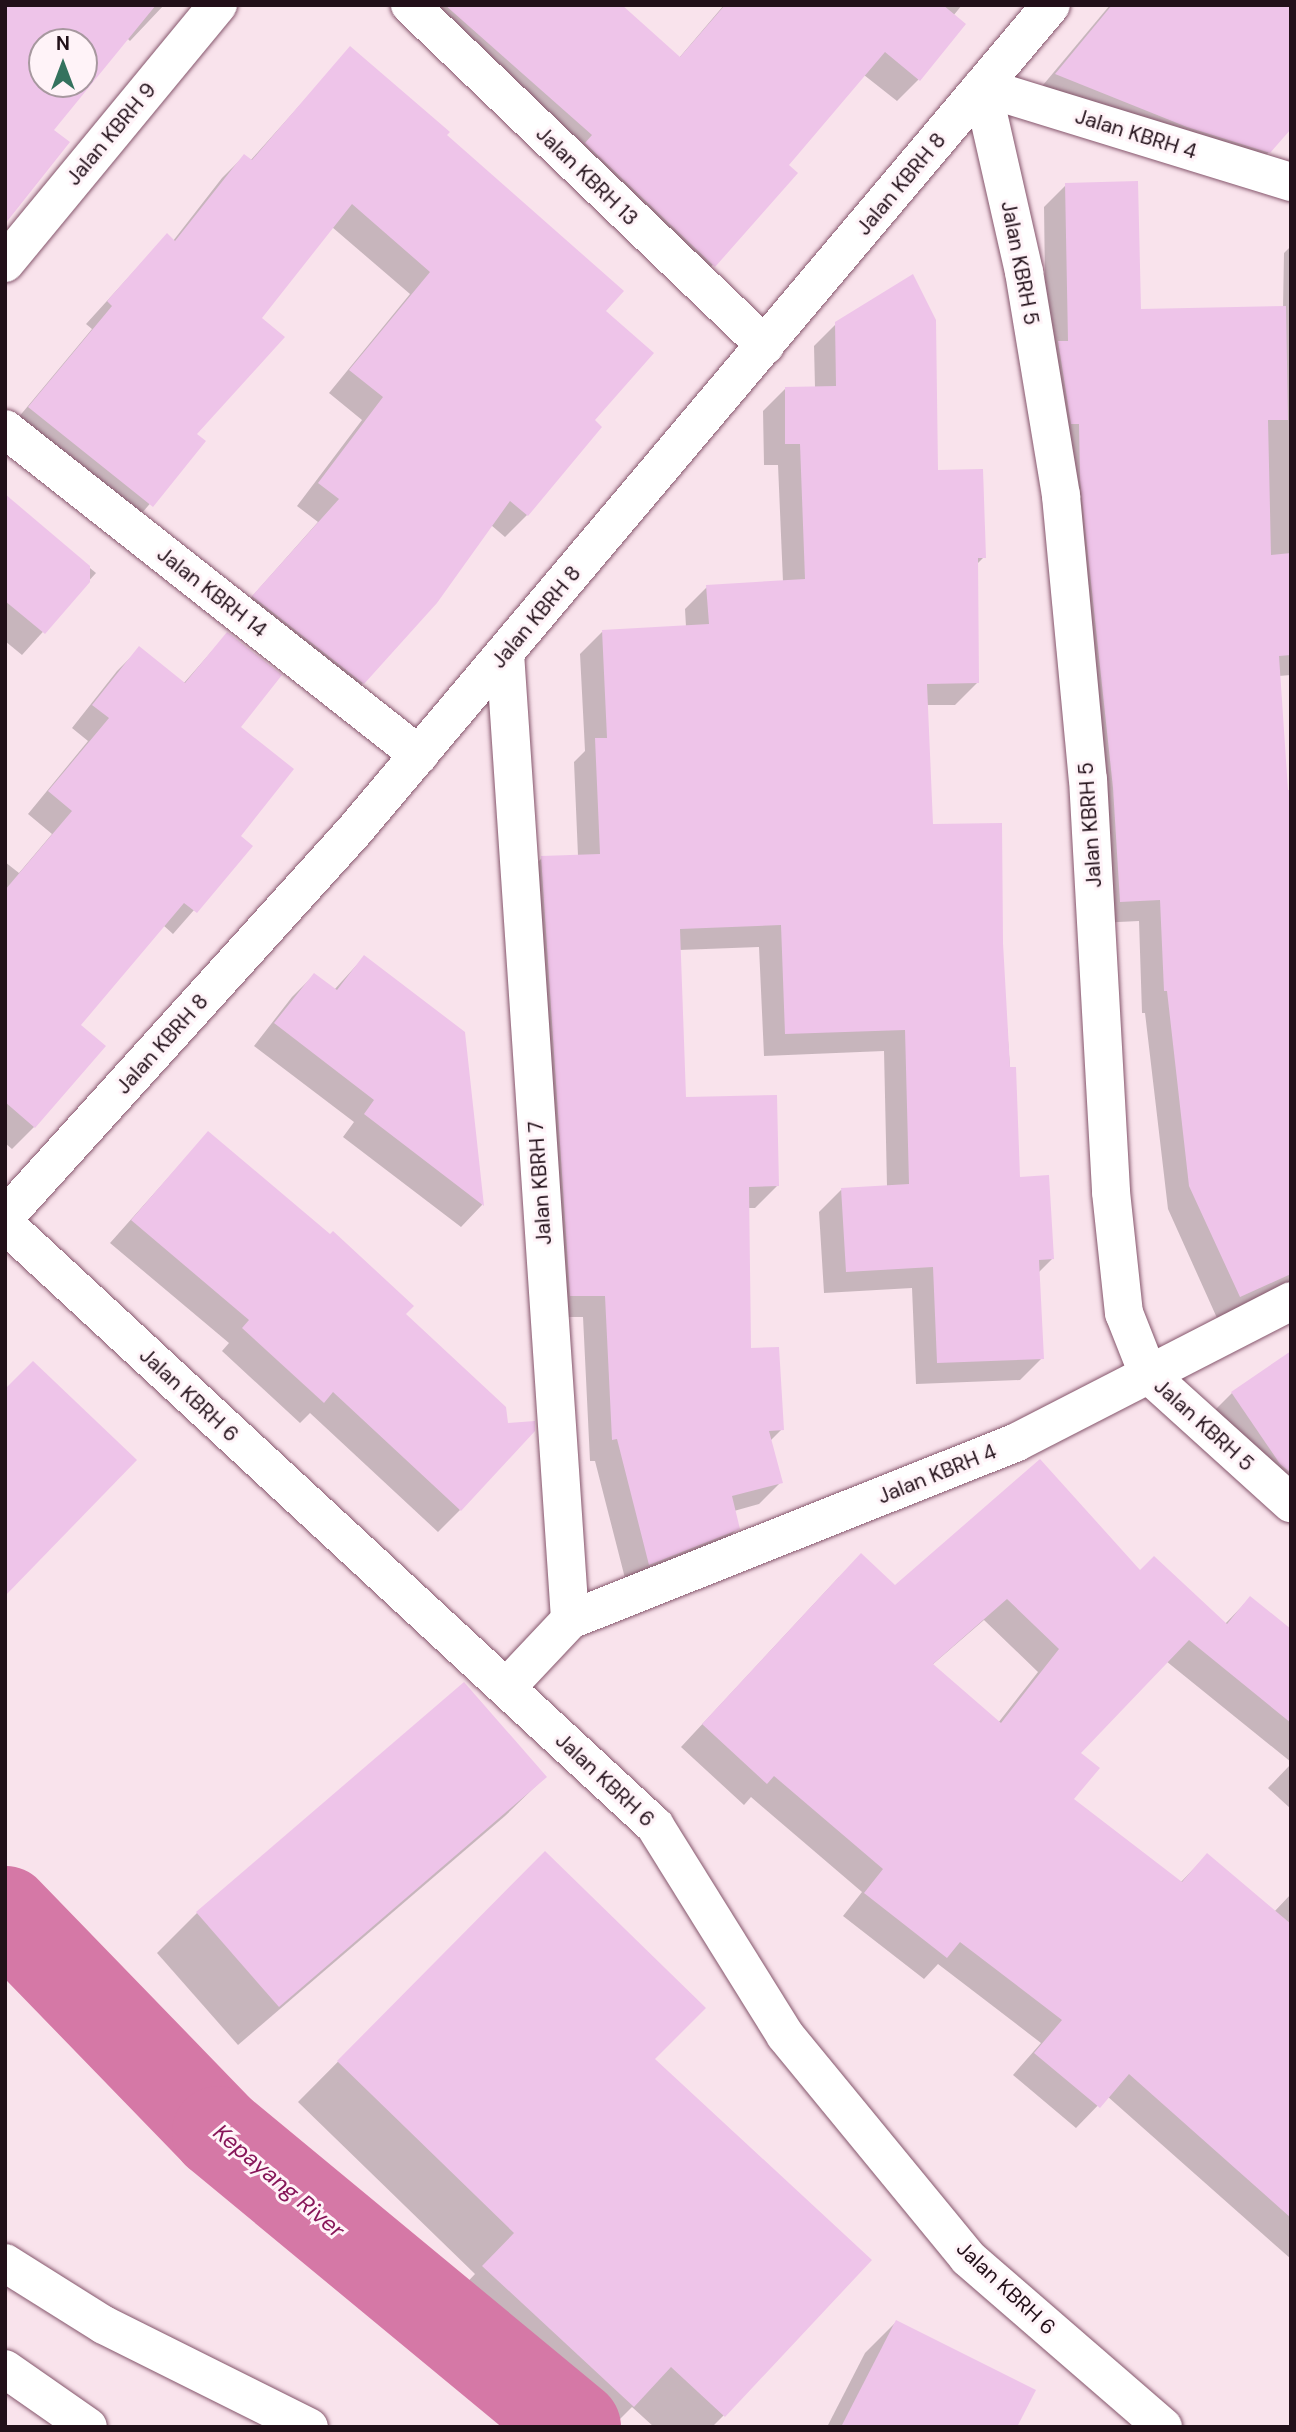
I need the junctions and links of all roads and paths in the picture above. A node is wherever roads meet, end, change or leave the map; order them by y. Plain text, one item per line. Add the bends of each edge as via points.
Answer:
1 (218, 5) edge
2 (410, 5) edge
3 (1051, 5) edge
4 (982, 87) junction
5 (1291, 181) edge
6 (5, 263) edge
7 (765, 346) junction
8 (5, 429) edge
9 (505, 653) junction
10 (419, 755) junction
11 (5, 1217) edge
12 (5, 1224) edge
13 (1291, 1300) edge
14 (1148, 1374) junction
15 (1291, 1503) edge
16 (570, 1620) junction
17 (506, 1688) junction
18 (5, 2238) edge
19 (5, 2263) edge
20 (104, 2325) junction
21 (5, 2369) edge
22 (88, 2427) edge
23 (309, 2427) edge
24 (1163, 2427) edge

1 - 6 street, Jalan KBRH 9
2 - 7 street, Jalan KBRH 13
3 - 4 street, Jalan KBRH 8
4 - 5 street, Jalan KBRH 4
4 - 7 street, Jalan KBRH 8
4 - 14 street, Jalan KBRH 5 via 1024,272 1061,496 1088,779 1111,1192 1124,1312
7 - 9 street, Jalan KBRH 8
8 - 10 street, Jalan KBRH 14
9 - 10 street, Jalan KBRH 8
9 - 16 street, Jalan KBRH 7
10 - 11 street, Jalan KBRH 8
12 - 17 street, Jalan KBRH 6
13 - 14 street, Jalan KBRH 4
14 - 15 street, Jalan KBRH 5
14 - 16 street, Jalan KBRH 4 via 1017,1442
16 - 17 street
17 - 24 street, Jalan KBRH 6 via 655,1826 785,2035 968,2258
18 - 20 street
19 - 20 street
20 - 23 street
21 - 22 street

